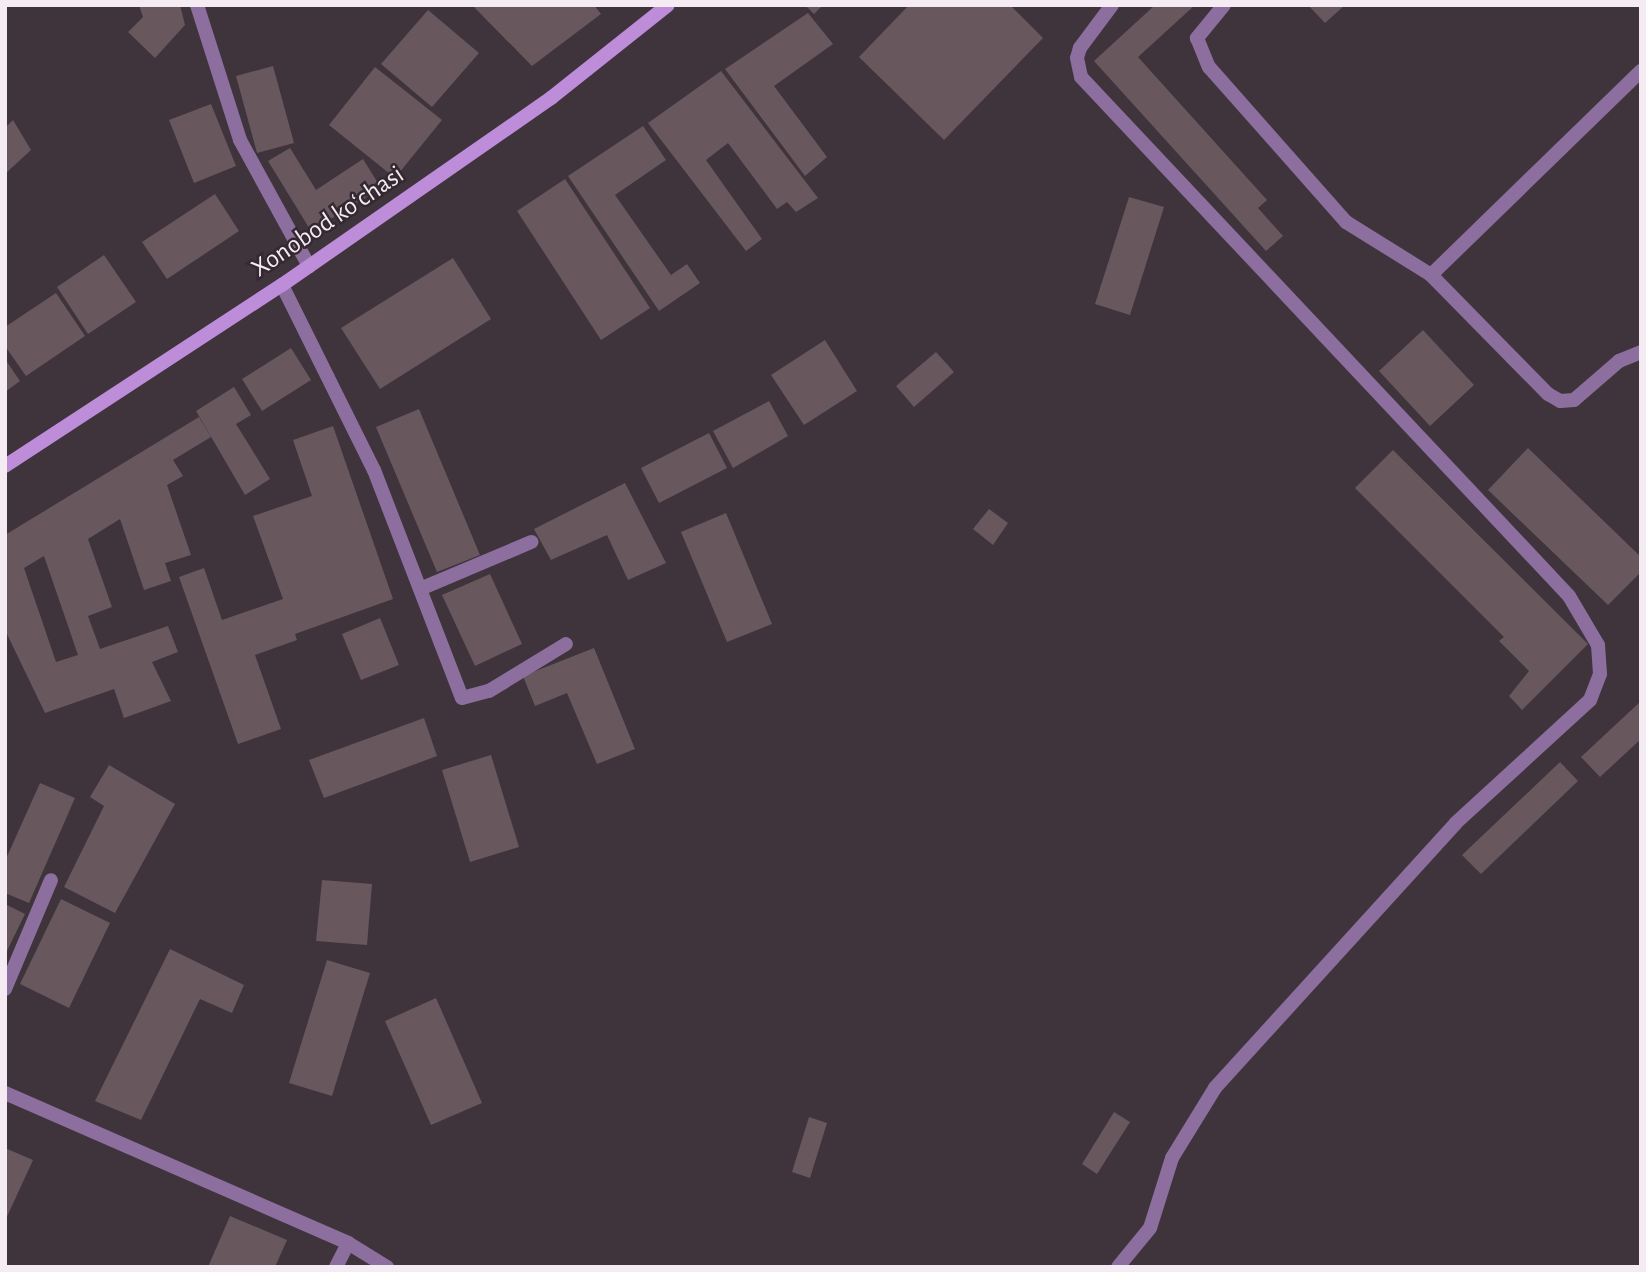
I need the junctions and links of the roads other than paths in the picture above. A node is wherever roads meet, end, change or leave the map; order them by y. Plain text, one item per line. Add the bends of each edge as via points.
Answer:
1 (197, 5) edge
2 (668, 5) edge
3 (1112, 5) edge
4 (1224, 5) edge
5 (1641, 71) edge
6 (309, 266) junction
7 (1431, 275) junction
8 (282, 285) junction
9 (1641, 352) edge
10 (5, 466) edge
11 (531, 542) dead end
12 (420, 589) junction
13 (566, 644) dead end
14 (51, 880) dead end
15 (5, 989) edge
16 (5, 1093) edge
17 (348, 1243) junction
18 (336, 1267) edge
19 (387, 1267) edge
20 (1118, 1267) edge

1 - 6 street via 240,140
2 - 6 main road, Xonobod koʻchasi via 551,98
3 - 20 street via 1080,48 1081,76 1569,596 1598,645 1600,674 1590,700 1456,823 1215,1088 1172,1158 1150,1228
4 - 7 street via 1197,38 1209,67 1346,222
5 - 7 street
6 - 8 main road, Xonobod koʻchasi
7 - 9 street via 1560,401 1574,400 1619,361
8 - 10 main road, Xonobod koʻchasi
8 - 12 street via 374,470
11 - 12 street
12 - 13 street via 462,698 489,691
14 - 15 street
16 - 17 street
17 - 18 street
17 - 19 street

